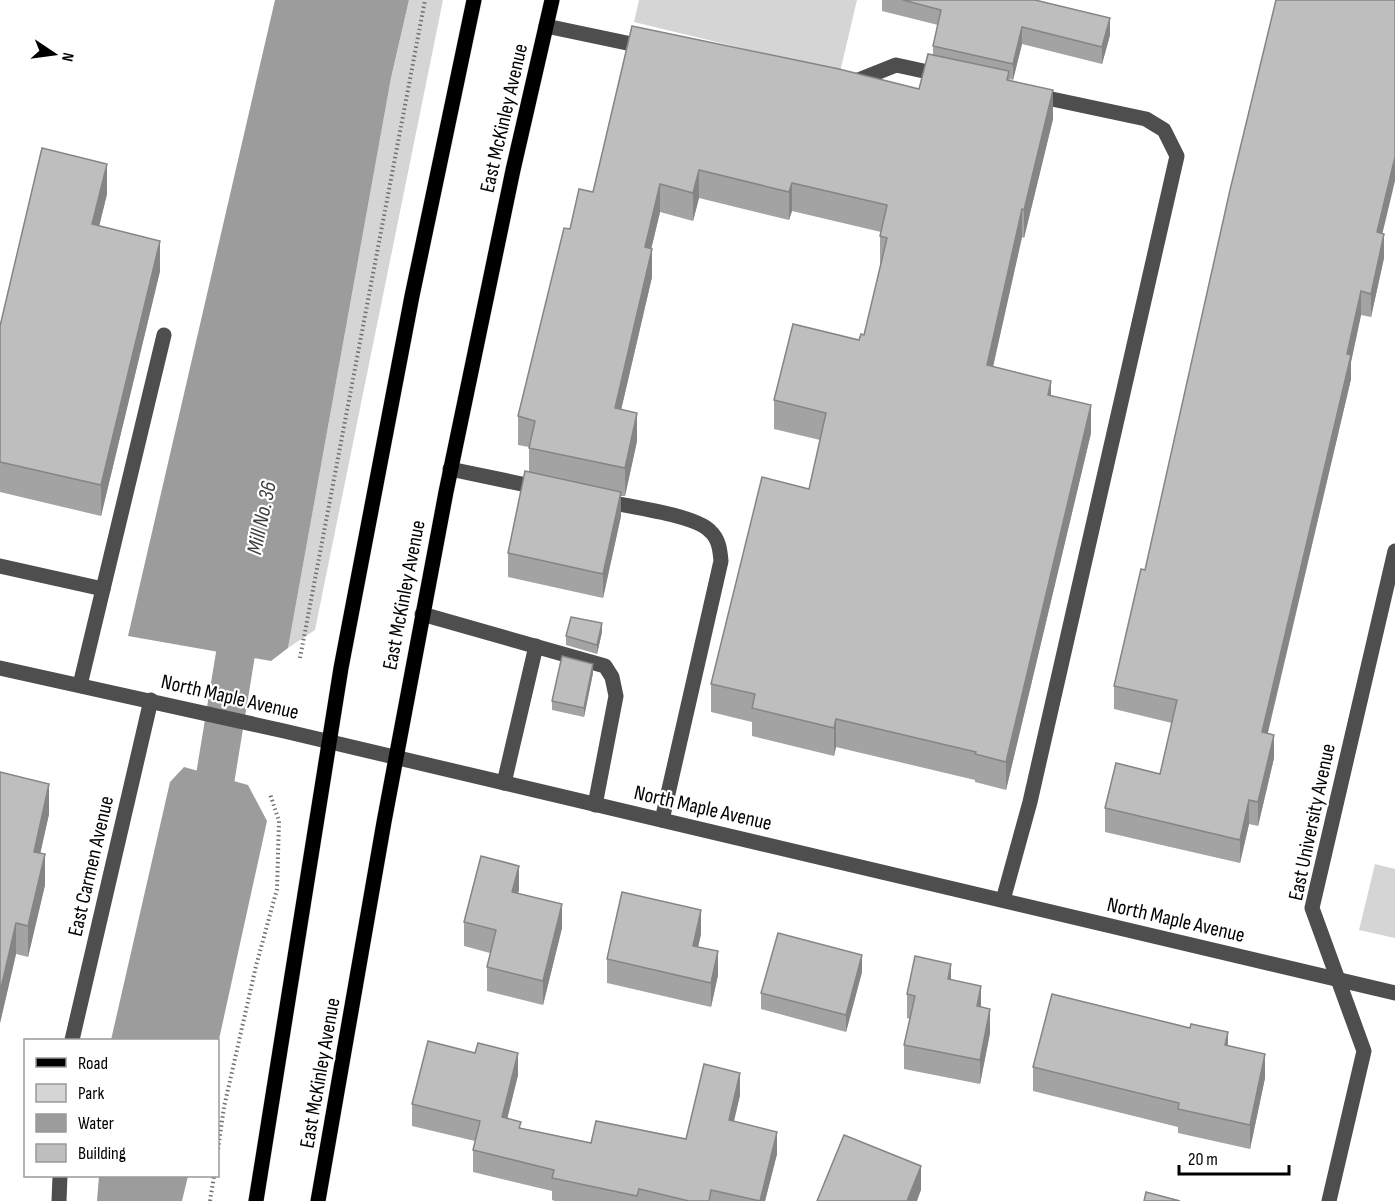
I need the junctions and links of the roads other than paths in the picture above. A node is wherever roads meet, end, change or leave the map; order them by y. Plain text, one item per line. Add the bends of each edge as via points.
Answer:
1 (474, 0) edge
2 (552, 0) edge
3 (546, 26) junction
4 (657, 50) edge
5 (953, 78) edge
6 (839, 88) edge
7 (1021, 92) edge
8 (164, 335) dead end
9 (450, 469) junction
10 (556, 491) edge
11 (590, 499) edge
12 (1395, 551) edge
13 (0, 566) edge
14 (103, 589) junction
15 (422, 614) junction
16 (536, 646) junction
17 (0, 668) edge
18 (80, 685) junction
19 (151, 700) junction
20 (330, 742) junction
21 (396, 757) junction
22 (504, 783) junction
23 (595, 805) junction
24 (662, 820) junction
25 (1003, 900) junction
26 (1338, 980) junction
27 (1395, 993) edge
28 (72, 1039) edge
29 (60, 1177) edge
30 (59, 1201) edge
31 (256, 1201) edge
32 (318, 1201) edge
33 (1329, 1201) edge

1 - 20 main road, East McKinley Avenue via 410,307
2 - 3 main road, East McKinley Avenue
3 - 4 street
3 - 9 main road, East McKinley Avenue
5 - 6 street via 896,65
7 - 25 street via 1146,119 1164,130 1177,156 1030,802
8 - 14 street
9 - 10 street
9 - 15 main road, East McKinley Avenue
11 - 24 street via 693,521 710,530 719,544 722,561
12 - 26 street, East University Avenue via 1312,908
13 - 14 street
14 - 18 street
15 - 16 street
15 - 21 main road, East McKinley Avenue
16 - 22 street
16 - 23 street via 605,666 612,677 616,696
17 - 18 street, North Maple Avenue
18 - 19 street, North Maple Avenue
19 - 20 street, North Maple Avenue
19 - 28 street, East Carmen Avenue
20 - 21 street, North Maple Avenue
20 - 31 main road, East McKinley Avenue
21 - 22 street, North Maple Avenue
21 - 32 main road, East McKinley Avenue
22 - 23 street, North Maple Avenue
23 - 24 street, North Maple Avenue
24 - 25 street, North Maple Avenue
25 - 26 street, North Maple Avenue
26 - 27 street, North Maple Avenue
26 - 33 street, East University Avenue via 1364,1051
29 - 30 street

